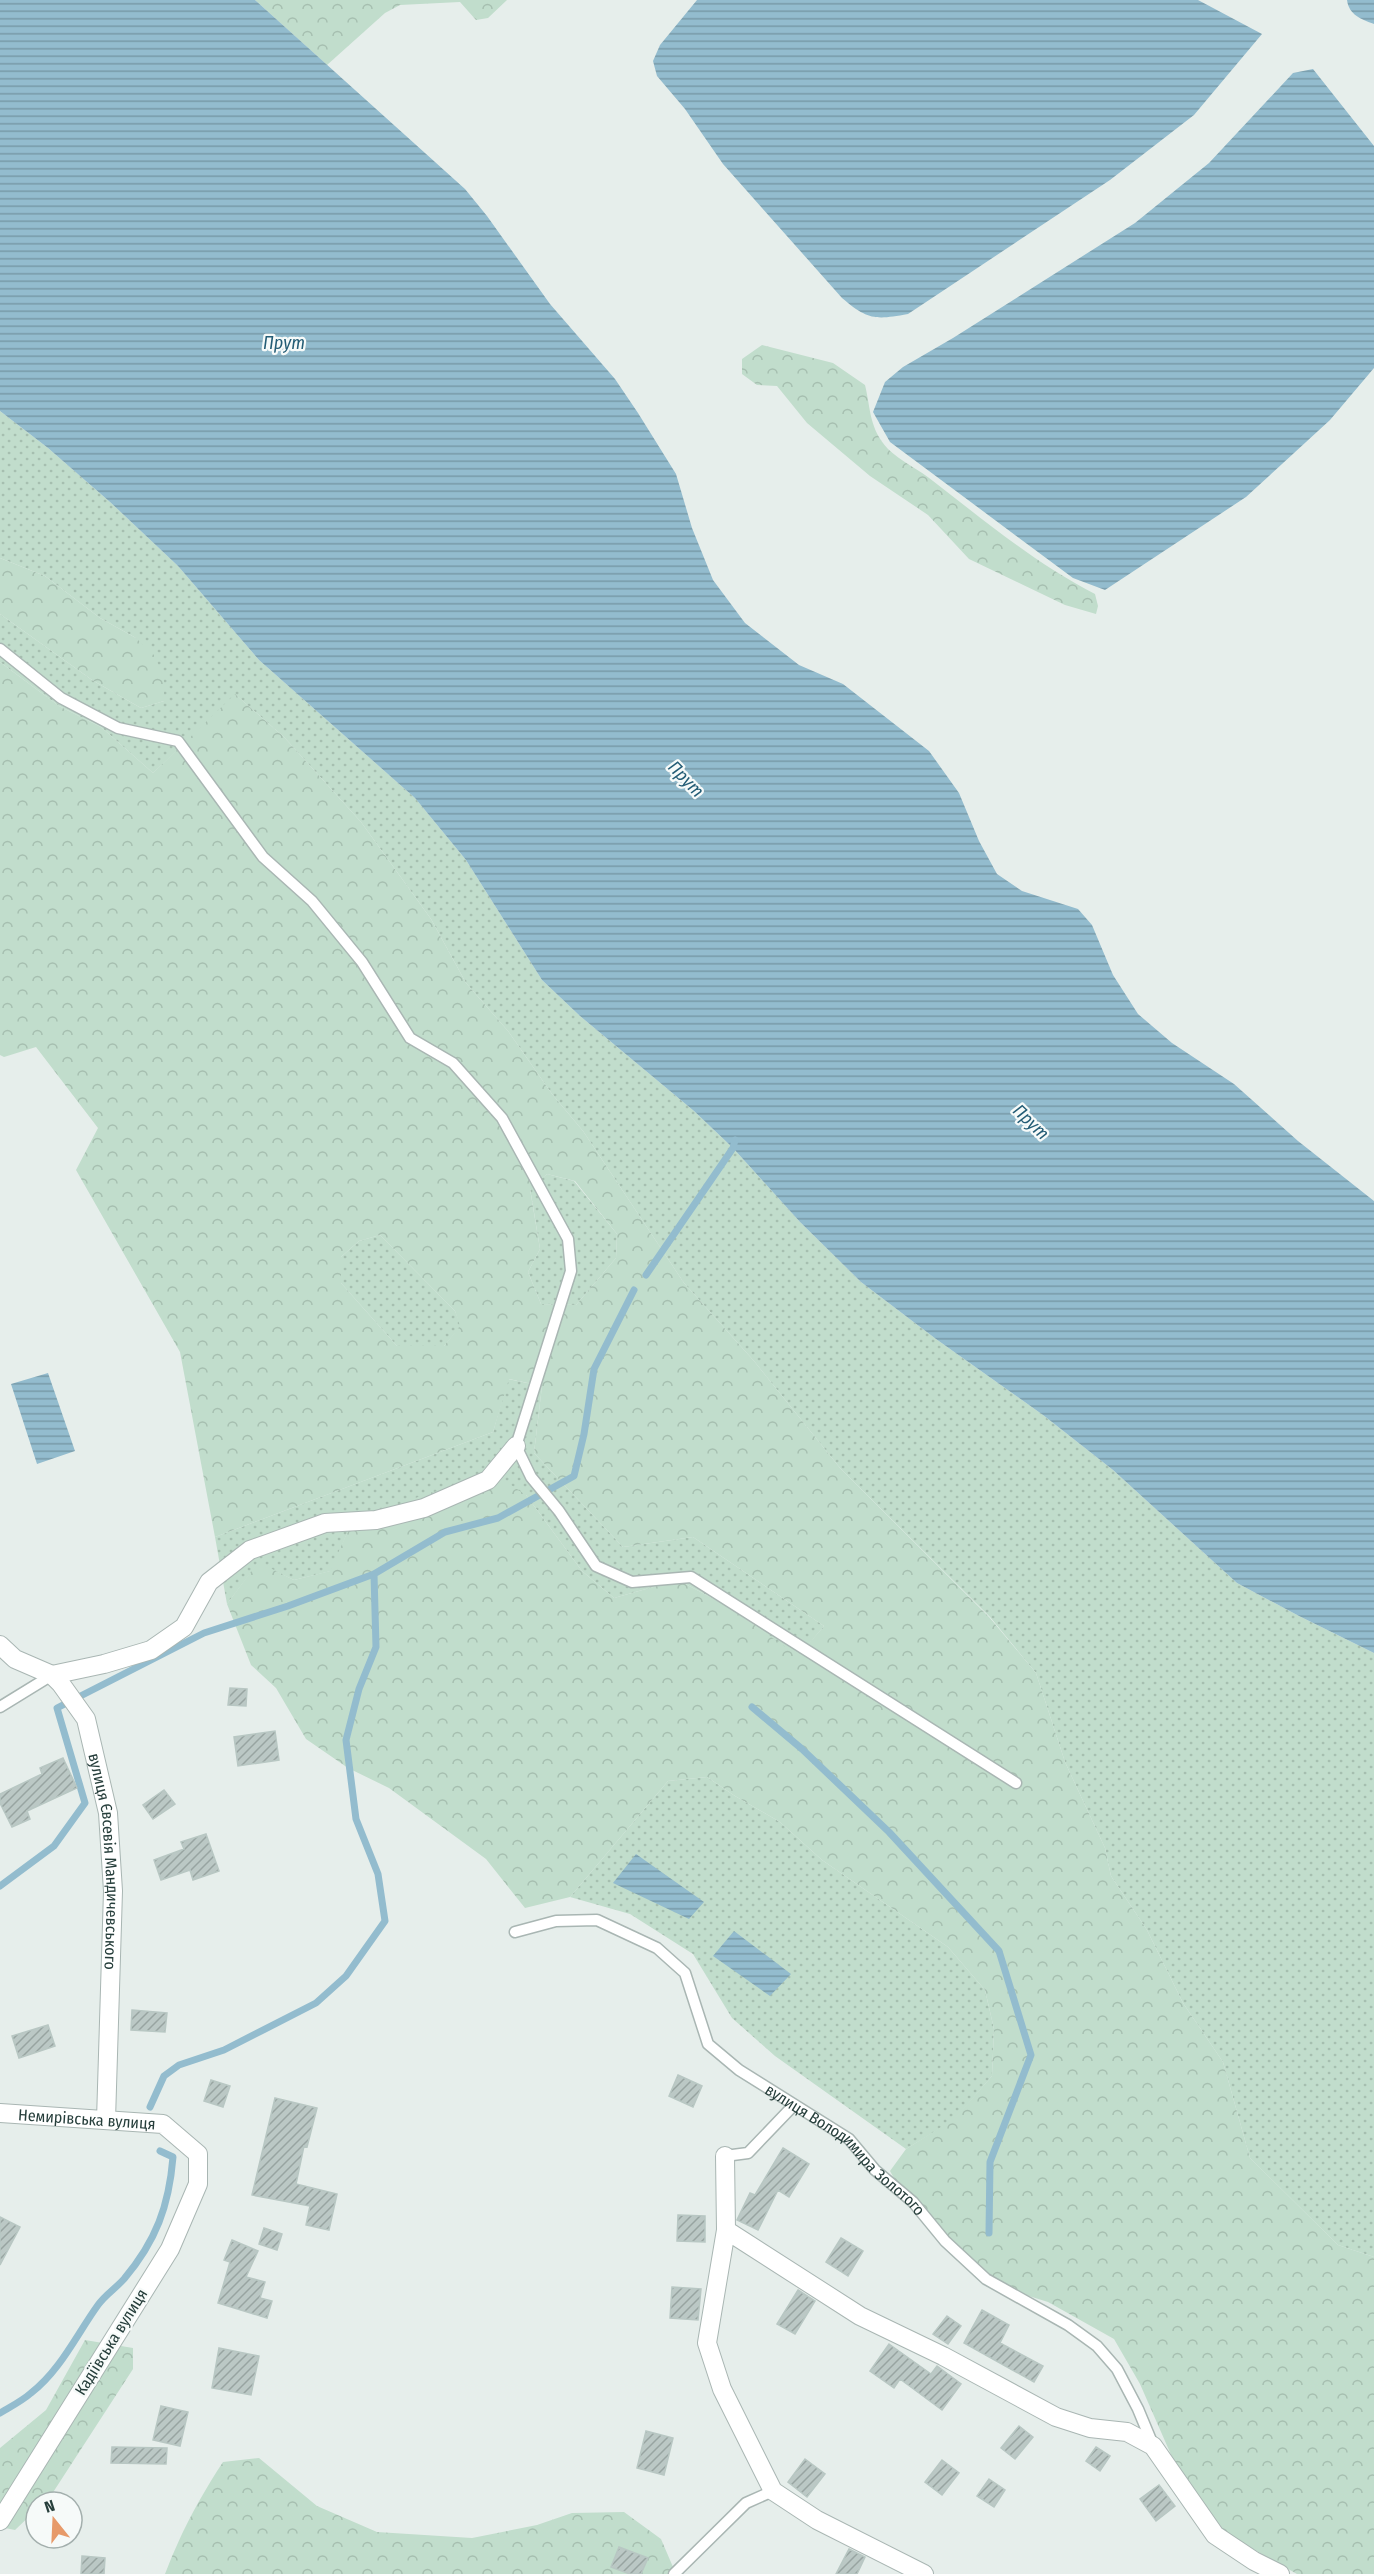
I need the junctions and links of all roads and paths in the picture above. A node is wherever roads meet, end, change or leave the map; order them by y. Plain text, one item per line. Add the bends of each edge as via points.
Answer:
1 (0, 649) edge
2 (516, 1446) junction
3 (0, 1645) edge
4 (56, 1680) junction
5 (0, 1707) edge
6 (1016, 1783) dead end
7 (515, 1932) dead end
8 (793, 2106) junction
9 (0, 2113) edge
10 (106, 2120) junction
11 (198, 2154) joint
12 (725, 2156) joint
13 (726, 2230) junction
14 (1153, 2446) junction
15 (773, 2491) junction
16 (0, 2521) edge
17 (674, 2574) edge
18 (924, 2574) edge
19 (1280, 2574) edge

1 - 2 lane via 61,698 118,728 178,741 262,857 312,901 362,962 410,1038 453,1063 502,1118 568,1239 571,1271
2 - 4 street via 488,1480 424,1508 376,1520 325,1523 250,1550 209,1582 184,1627 151,1650
2 - 6 lane via 531,1477 560,1511 596,1566 632,1582 690,1577
3 - 4 street, вулиця Євсевія Мандичевського via 15,1659
4 - 5 lane
4 - 10 street, вулиця Євсевія Мандичевського via 86,1719 108,1813 113,1891
7 - 8 lane, вулиця Володимира Золотого via 556,1922 597,1920 657,1948 685,1973 708,2044
8 - 12 lane via 748,2152
8 - 14 lane, вулиця Володимира Золотого via 849,2139 875,2170 913,2202 945,2241 986,2279 1068,2325 1096,2346 1117,2369
9 - 10 street, Немирівська вулиця
10 - 11 street, Немирівська вулиця via 163,2124
11 - 16 street, Кадіївська вулиця via 198,2184 170,2249
12 - 13 street
13 - 14 street, вулиця Володимира Золотого via 860,2316 1056,2417 1090,2428 1127,2432
13 - 15 street via 707,2343 722,2389
14 - 19 street, вулиця Володимира Золотого via 1215,2535
15 - 17 lane via 746,2503
15 - 18 street via 817,2520

